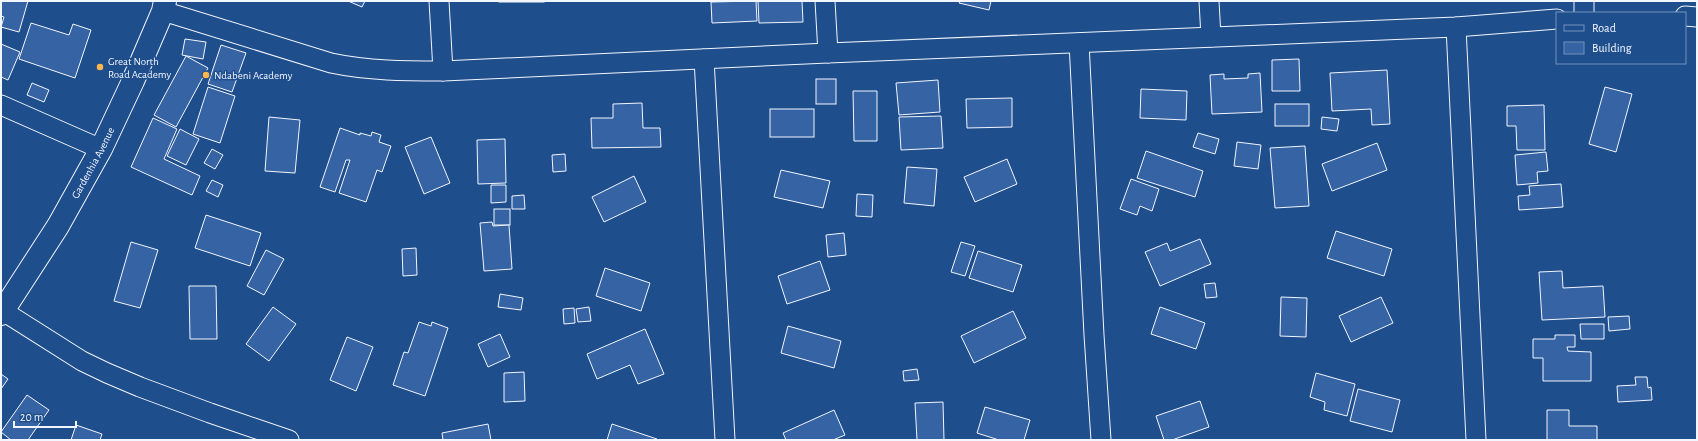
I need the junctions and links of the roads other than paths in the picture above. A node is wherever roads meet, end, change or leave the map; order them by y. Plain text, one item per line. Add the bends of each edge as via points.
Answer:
1 (439, 1) edge
2 (825, 1) edge
3 (1209, 1) edge
4 (1584, 1) edge
5 (164, 6) edge
6 (1584, 12) edge
7 (1686, 16) edge
8 (1697, 17) edge
9 (1556, 19) edge
10 (1456, 27) junction
11 (1211, 37) junction
12 (1079, 43) junction
13 (828, 53) junction
14 (704, 59) junction
15 (443, 71) junction
16 (1, 105) edge
17 (102, 149) junction
18 (2, 312) edge
19 (289, 440) edge
20 (725, 440) edge
21 (1101, 440) edge
22 (1476, 440) edge

1 - 15 street
2 - 13 street
3 - 11 street
4 - 6 street
5 - 15 street via 331,63 385,71
5 - 17 main road, Gardenhia Avenue
7 - 8 street
9 - 10 street
10 - 11 street
10 - 22 street
11 - 12 street
12 - 13 street
12 - 21 street
13 - 14 street
14 - 15 street
14 - 20 street
16 - 17 street
17 - 18 main road, Gardenhia Avenue via 58,226
18 - 19 street via 82,361 107,373

